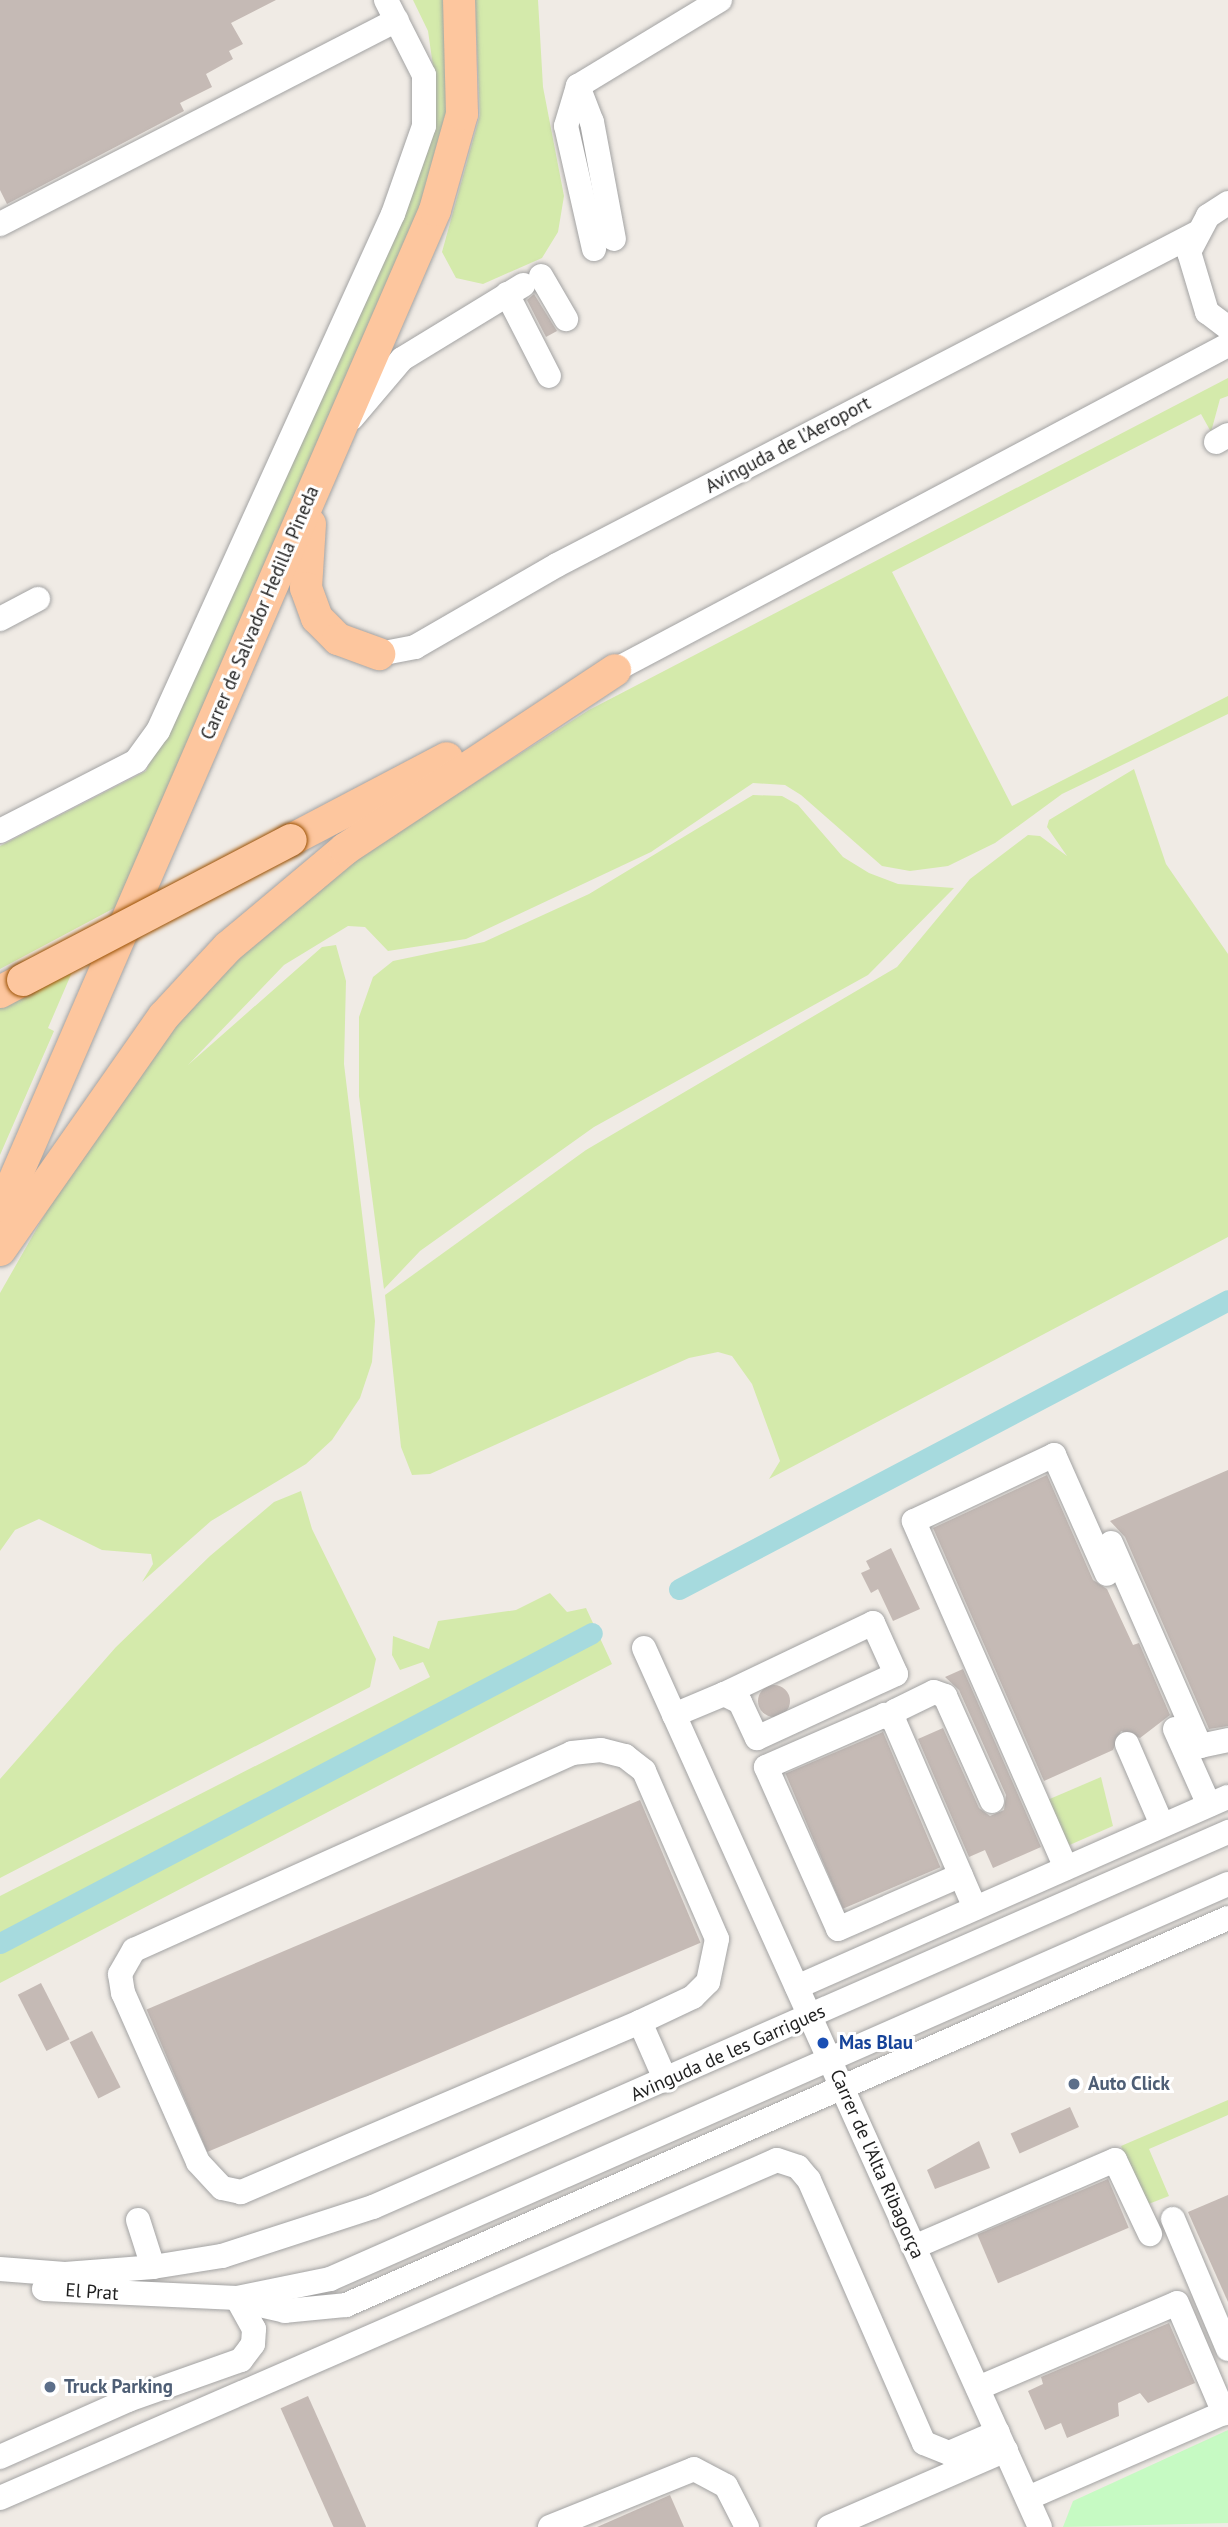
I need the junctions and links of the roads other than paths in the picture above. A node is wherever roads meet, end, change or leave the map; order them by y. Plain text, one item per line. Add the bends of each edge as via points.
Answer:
1 (458, 0) edge
2 (720, 0) edge
3 (392, 10) edge
4 (1228, 203) edge
5 (0, 224) edge
6 (1197, 233) junction
7 (604, 244) dead end
8 (524, 285) junction
9 (566, 319) dead end
10 (1228, 328) edge
11 (1228, 345) edge
12 (549, 376) dead end
13 (343, 429) junction
14 (313, 489) junction
15 (38, 600) dead end
16 (0, 619) edge
17 (379, 654) joint
18 (615, 670) junction
19 (0, 831) edge
20 (11, 986) edge
21 (0, 1213) edge
22 (0, 1250) edge
23 (1103, 1525) dead end
24 (644, 1648) dead end
25 (720, 1696) junction
26 (674, 1715) junction
27 (894, 1721) junction
28 (1127, 1744) dead end
29 (1225, 1748) edge
30 (992, 1801) dead end
31 (1219, 1801) edge
32 (1162, 1825) junction
33 (1228, 1832) edge
34 (1066, 1868) junction
35 (961, 1875) junction
36 (1228, 1884) edge
37 (975, 1908) junction
38 (1228, 1918) edge
39 (797, 1987) junction
40 (810, 2017) junction
41 (640, 2022) junction
42 (830, 2060) junction
43 (666, 2081) junction
44 (842, 2088) junction
45 (1173, 2219) dead end
46 (138, 2220) dead end
47 (1150, 2234) dead end
48 (914, 2247) junction
49 (153, 2267) junction
50 (0, 2269) edge
51 (0, 2285) edge
52 (237, 2298) junction
53 (1228, 2348) edge
54 (978, 2388) junction
55 (1226, 2412) edge
56 (1002, 2441) junction
57 (0, 2457) edge
58 (0, 2498) edge
59 (1028, 2498) junction
60 (863, 2520) edge
61 (550, 2527) edge
62 (747, 2527) edge
63 (830, 2527) edge
64 (1040, 2527) edge

1 - 13 main road, Carrer de Salvador Hedilla Pineda via 465,71 454,148 412,271
2 - 7 street via 578,86 592,122
3 - 5 street
3 - 19 street via 428,97 405,186 158,731 136,761
4 - 6 street, Avinguda de l'Aeroport
6 - 10 street via 1189,252 1191,273 1207,312
6 - 17 street, Avinguda de l'Aeroport via 557,565 424,642
8 - 9 street
8 - 12 street
8 - 13 street via 402,359
11 - 18 street
13 - 14 main road, Carrer de Salvador Hedilla Pineda
14 - 17 main road via 304,568 311,604 338,639
14 - 21 main road, Carrer de Salvador Hedilla Pineda
15 - 16 street
18 - 20 main road, bridge
18 - 22 main road via 345,849 228,947 164,1016
23 - 29 street via 1200,1746
24 - 26 street, Carrer de l'Alta Ribagorça
25 - 25 street via 740,1702 757,1738 896,1674 873,1623
25 - 26 street
26 - 39 street, Carrer de l'Alta Ribagorça
27 - 30 street via 895,1711 934,1692 945,1696
27 - 35 street
27 - 35 street via 885,1715 766,1767 838,1929
28 - 32 street
31 - 32 street, Avinguda de les Garrigues
31 - 34 street via 1110,1582 1054,1455 914,1521
32 - 34 street, Avinguda de les Garrigues
33 - 40 street, Avinguda de les Garrigues
34 - 37 street, Avinguda de les Garrigues
35 - 37 street
36 - 42 street
37 - 39 street, Avinguda de les Garrigues
38 - 44 street
39 - 40 street, Carrer de l'Alta Ribagorça
40 - 42 street, Carrer de l'Alta Ribagorça
40 - 43 street, Avinguda de les Garrigues
41 - 41 street via 693,1997 708,1982 718,1939 644,1771 625,1756 601,1750 572,1753 134,1950 120,1974 123,1993 198,2162 222,2188 241,2192
41 - 43 street
42 - 44 street, Carrer de l'Alta Ribagorça
42 - 52 street via 330,2279
43 - 49 street, Avinguda de les Garrigues via 373,2207 222,2256
44 - 48 street, Carrer de l'Alta Ribagorça
44 - 52 street via 346,2305 285,2311
45 - 53 street
46 - 49 street
47 - 48 street via 1115,2160
48 - 54 street, Carrer de l'Alta Ribagorça
49 - 50 street, Avinguda de les Garrigues via 65,2274
51 - 52 street, El Prat
52 - 57 street via 254,2335 241,2360 128,2400
54 - 55 street via 1177,2303
54 - 56 street, Carrer de l'Alta Ribagorça
55 - 59 street
56 - 58 street via 945,2454 924,2443 808,2180 793,2164 777,2160
56 - 59 street, Carrer de l'Alta Ribagorça
56 - 60 street
59 - 64 street, Carrer de l'Alta Ribagorça
60 - 63 street
61 - 62 street via 694,2469 721,2480

